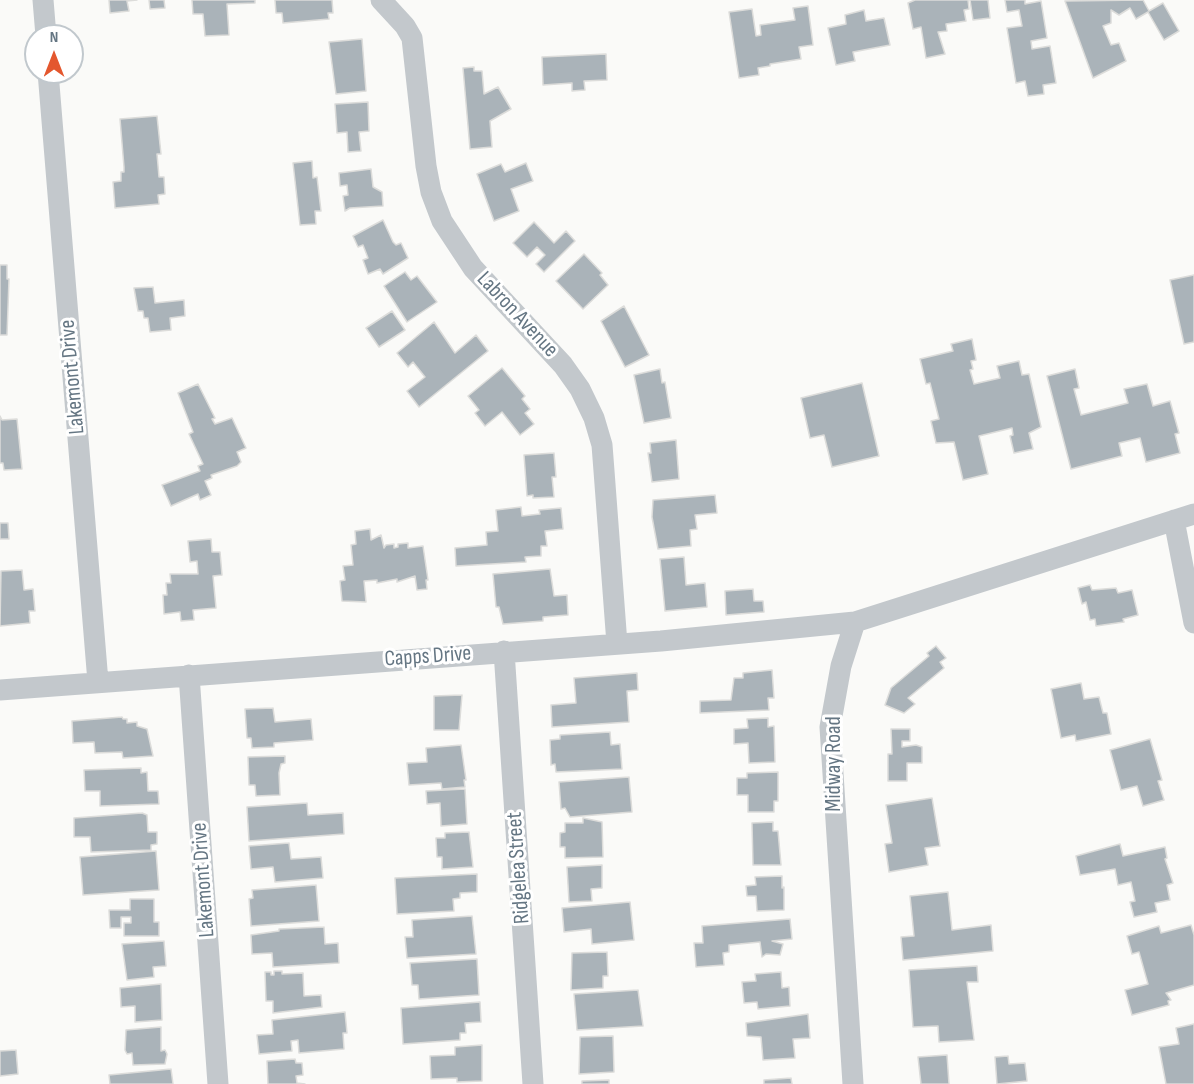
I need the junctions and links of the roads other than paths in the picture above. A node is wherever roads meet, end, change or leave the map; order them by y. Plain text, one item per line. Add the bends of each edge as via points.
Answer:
1 (43, 0) edge
2 (381, 0) edge
3 (45, 24) edge
4 (49, 84) edge
5 (1184, 517) edge
6 (855, 622) junction
7 (1194, 623) edge
8 (617, 644) junction
9 (504, 651) junction
10 (189, 675) junction
11 (98, 682) junction
12 (0, 690) edge
13 (218, 1084) edge
14 (533, 1084) edge
15 (853, 1084) edge

1 - 3 street
2 - 8 street, Labron Avenue via 412,38 426,166 442,221 473,268 563,365 580,388 594,418 602,445
4 - 11 street, Lakemont Drive
5 - 6 street
5 - 7 street
6 - 8 street, Capps Drive
6 - 15 street, Midway Road via 841,666 830,727
8 - 9 street, Capps Drive
9 - 10 street, Capps Drive
9 - 14 street, Ridgelea Street
10 - 11 street, Capps Drive
10 - 13 street, Lakemont Drive
11 - 12 street, Capps Drive

